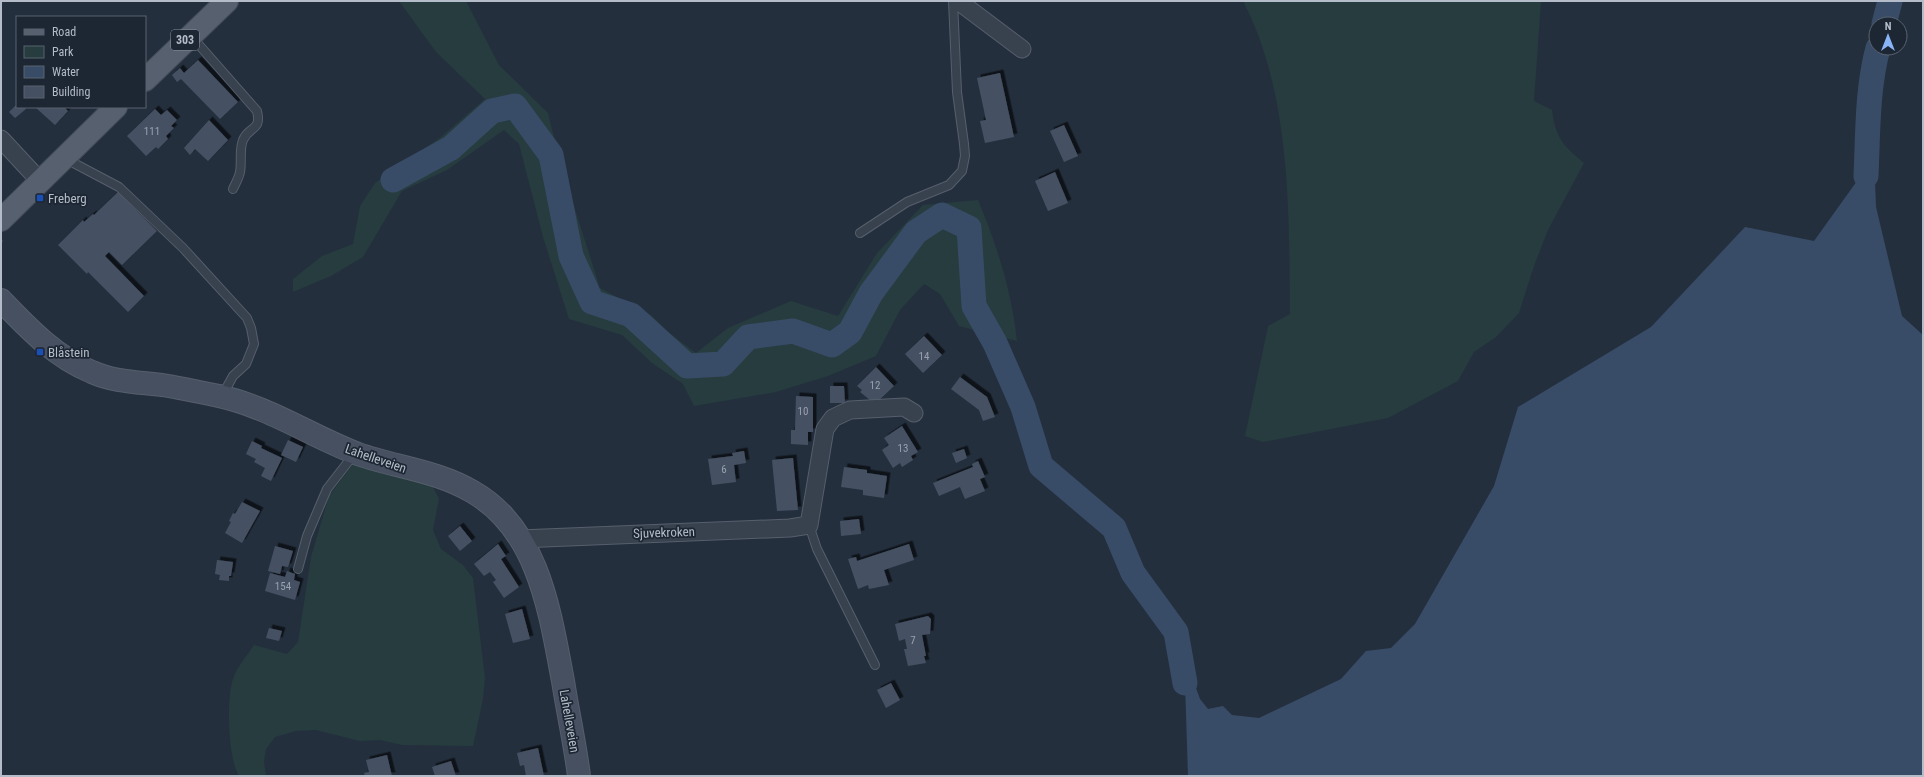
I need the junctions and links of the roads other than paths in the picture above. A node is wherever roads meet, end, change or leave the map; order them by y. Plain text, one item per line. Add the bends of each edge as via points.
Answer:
1 (226, 1) edge
2 (953, 1) edge
3 (958, 1) edge
4 (190, 35) junction
5 (1022, 49) dead end
6 (146, 79) edge
7 (115, 108) edge
8 (1, 139) edge
9 (63, 158) junction
10 (40, 180) junction
11 (233, 190) dead end
12 (1, 220) edge
13 (860, 233) dead end
14 (1, 300) edge
15 (221, 396) junction
16 (914, 413) dead end
17 (355, 453) junction
18 (809, 525) junction
19 (520, 539) junction
20 (298, 569) dead end
21 (875, 665) dead end
22 (579, 776) edge

1 - 4 main road, 303
2 - 13 lane via 956,79 965,156 962,171 949,186 907,202
3 - 5 street
4 - 6 main road, 303
4 - 11 lane via 257,111 257,126 247,134 242,144 240,172
7 - 9 main road
8 - 10 street
9 - 10 main road
9 - 15 lane via 118,187 183,248 247,318 252,328 254,344 246,364 233,376
10 - 12 main road
14 - 15 street, Lahelleveien via 33,333 66,359 93,373 118,380
15 - 17 street, Lahelleveien via 260,409
16 - 18 street via 904,407 850,410 834,418 825,429
17 - 19 street, Lahelleveien via 449,480 474,492 506,518
17 - 20 lane via 327,489 307,536
18 - 19 street, Sjuvekroken via 790,528
18 - 21 lane via 817,549
19 - 22 street, Lahelleveien via 544,589

